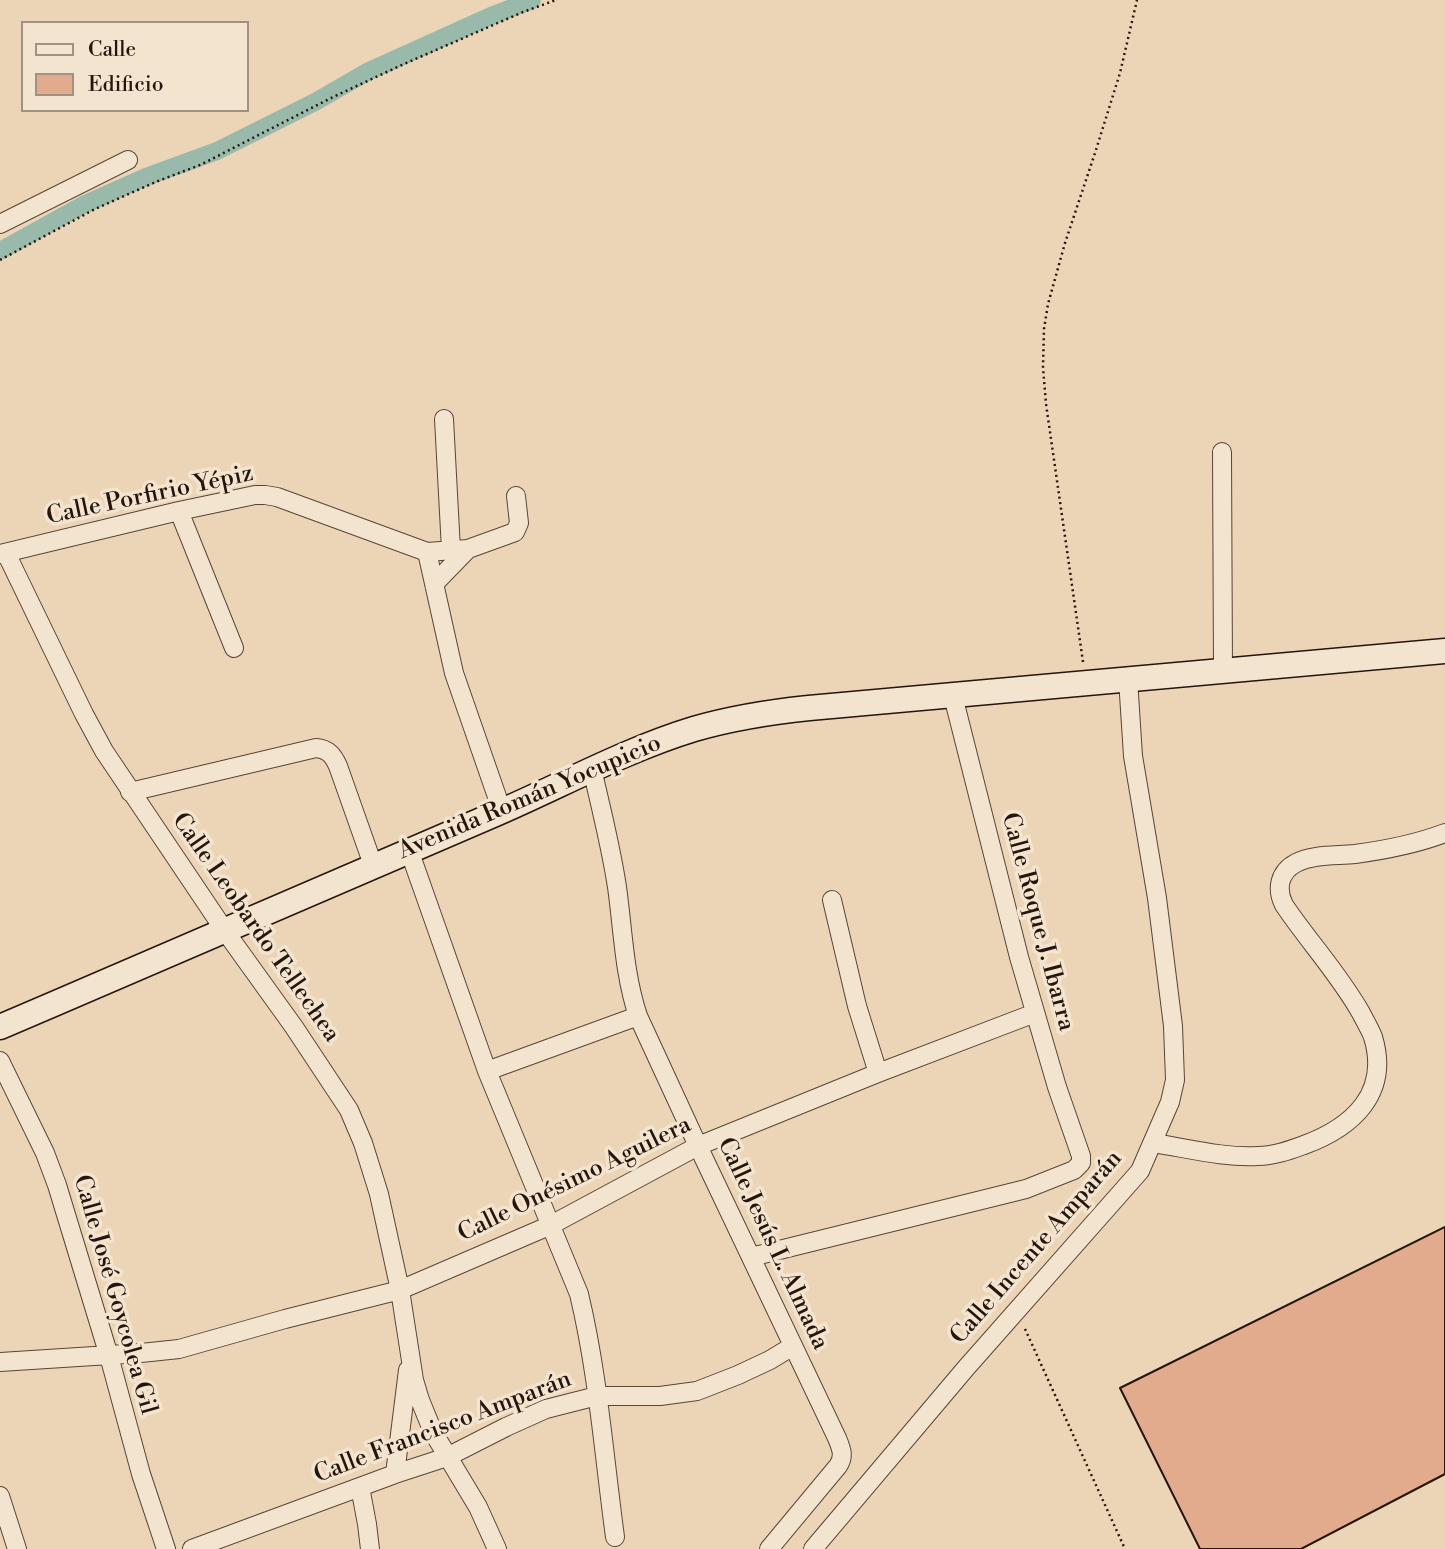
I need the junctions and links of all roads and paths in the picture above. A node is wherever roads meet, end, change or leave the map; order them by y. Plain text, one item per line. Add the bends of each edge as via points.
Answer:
1 (556, 0) edge
2 (1137, 0) edge
3 (128, 160) dead end
4 (0, 224) edge
5 (0, 260) edge
6 (444, 419) dead end
7 (1222, 452) dead end
8 (516, 496) dead end
9 (179, 511) junction
10 (460, 550) junction
11 (427, 552) junction
12 (3, 553) edge
13 (434, 584) junction
14 (233, 648) dead end
15 (1445, 651) edge
16 (1223, 671) junction
17 (1124, 680) junction
18 (1088, 683) junction
19 (953, 696) junction
20 (592, 769) junction
21 (130, 792) junction
22 (502, 811) junction
23 (1445, 833) edge
24 (408, 850) junction
25 (373, 865) junction
26 (832, 900) dead end
27 (225, 931) junction
28 (1035, 1013) junction
29 (638, 1016) junction
30 (0, 1027) edge
31 (0, 1061) edge
32 (487, 1072) junction
33 (878, 1073) junction
34 (1153, 1143) junction
35 (698, 1146) junction
36 (551, 1225) junction
37 (751, 1257) junction
38 (400, 1290) junction
39 (1017, 1310) junction
40 (793, 1346) junction
41 (410, 1353) junction
42 (109, 1356) junction
43 (0, 1362) edge
44 (597, 1396) junction
45 (447, 1457) junction
46 (394, 1474) junction
47 (360, 1487) junction
48 (0, 1496) edge
49 (615, 1537) dead end
50 (17, 1549) edge
51 (166, 1549) edge
52 (192, 1549) edge
53 (370, 1549) edge
54 (496, 1549) edge
55 (769, 1549) edge
56 (813, 1549) edge
57 (1125, 1549) edge

1 - 5 path via 333,97 200,165 95,209
2 - 18 path via 1044,329 1046,404
3 - 4 street
6 - 10 street
7 - 16 street
8 - 10 street via 519,523 515,533
9 - 11 street, Calle Porfirio Yépiz via 265,495
9 - 12 street, Calle Porfirio Yépiz
9 - 14 street
10 - 11 street
10 - 13 street
11 - 13 street
12 - 21 street, Calle Leobardo Tellechea via 84,714
13 - 22 street via 454,673
15 - 16 street, Avenida Román Yocupicio
16 - 17 street, Avenida Román Yocupicio
17 - 18 street, Avenida Román Yocupicio
17 - 34 street, Calle Incente Amparán via 1173,1026 1175,1080
18 - 19 street, Avenida Román Yocupicio
19 - 20 street, Avenida Román Yocupicio via 754,715 695,729
19 - 28 street, Calle Roque J. Ibarra
20 - 22 street, Avenida Román Yocupicio
20 - 29 street, Calle Jesús L. Almada via 614,866 624,955
21 - 25 street via 324,748 338,766
21 - 27 street, Calle Leobardo Tellechea
22 - 24 street, Avenida Román Yocupicio
23 - 34 street via 1385,849 1295,863 1283,873 1279,885 1284,905 1354,1001 1374,1041 1374,1085 1354,1117 1312,1142 1262,1156
24 - 25 street, Avenida Román Yocupicio
24 - 32 street
25 - 27 street, Avenida Román Yocupicio
26 - 33 street via 856,1006
27 - 30 street, Avenida Román Yocupicio
27 - 38 street, Calle Leobardo Tellechea via 349,1111 371,1168
28 - 33 street, Calle Onésimo Aguilera
28 - 37 street, Calle Roque J. Ibarra via 1082,1159 1074,1170 1026,1189
29 - 32 street
29 - 35 street, Calle Jesús L. Almada
31 - 42 street, Calle José Goycolea Gil via 49,1163
32 - 36 street
33 - 35 street, Calle Onésimo Aguilera
34 - 39 street, Calle Incente Amparán via 1140,1171
35 - 36 street, Calle Onésimo Aguilera
35 - 37 street, Calle Jesús L. Almada
36 - 38 street, Calle Onésimo Aguilera
36 - 44 street via 579,1294
37 - 40 street, Calle Jesús L. Almada
38 - 41 street, Calle Leobardo Tellechea
38 - 42 street, Calle Onésimo Aguilera via 179,1349
39 - 56 street, Calle Incente Amparán
39 - 57 path
40 - 44 street, Calle Francisco Amparán via 696,1391
40 - 55 street, Calle Jesús L. Almada via 843,1455
41 - 45 street, Calle Leobardo Tellechea via 426,1419
41 - 46 street, Calle Leobardo Tellechea
42 - 43 street, Calle Onésimo Aguilera
42 - 51 street, Calle José Goycolea Gil
44 - 45 street, Calle Francisco Amparán via 526,1417
44 - 49 street
45 - 46 street, Calle Francisco Amparán
45 - 54 street, Calle Leobardo Tellechea via 478,1507
46 - 47 street, Calle Francisco Amparán
47 - 52 street, Calle Francisco Amparán
47 - 53 street
48 - 50 street

